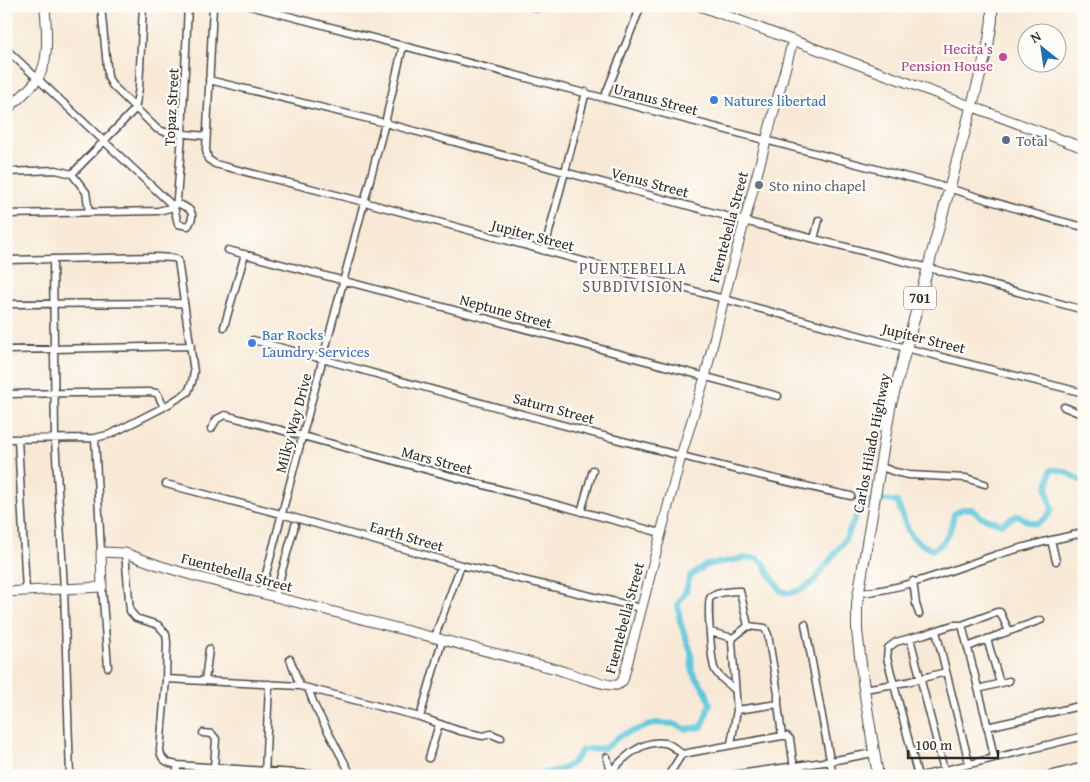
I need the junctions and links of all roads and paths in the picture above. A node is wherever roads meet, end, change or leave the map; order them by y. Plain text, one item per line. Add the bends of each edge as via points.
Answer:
1 (45, 6) edge
2 (101, 6) edge
3 (143, 6) edge
4 (188, 6) edge
5 (213, 6) edge
6 (250, 6) edge
7 (532, 6) edge
8 (541, 6) edge
9 (641, 6) edge
10 (700, 6) edge
11 (992, 6) edge
12 (793, 40) junction
13 (403, 46) junction
14 (6, 49) edge
15 (38, 79) junction
16 (209, 80) junction
17 (586, 92) junction
18 (604, 98) junction
19 (971, 105) junction
20 (135, 108) junction
21 (6, 111) edge
22 (385, 122) junction
23 (182, 134) junction
24 (206, 136) junction
25 (104, 141) junction
26 (766, 141) junction
27 (1084, 148) edge
28 (564, 171) junction
29 (6, 172) edge
30 (72, 174) junction
31 (950, 188) junction
32 (364, 202) junction
33 (175, 205) junction
34 (89, 212) junction
35 (6, 214) edge
36 (744, 220) junction
37 (818, 220) dead end
38 (1084, 227) edge
39 (814, 239) junction
40 (228, 250) dead end
41 (544, 251) junction
42 (245, 254) junction
43 (6, 260) edge
44 (53, 260) junction
45 (929, 268) junction
46 (344, 280) junction
47 (724, 298) junction
48 (184, 303) junction
49 (6, 304) edge
50 (54, 304) junction
51 (1084, 310) edge
52 (224, 327) dead end
53 (253, 340) dead end
54 (190, 346) junction
55 (906, 348) junction
56 (6, 350) edge
57 (54, 350) junction
58 (323, 359) junction
59 (705, 377) junction
60 (1084, 393) edge
61 (6, 394) edge
62 (54, 394) junction
63 (778, 396) dead end
64 (164, 407) junction
65 (1064, 407) dead end
66 (1084, 414) edge
67 (211, 428) dead end
68 (302, 436) junction
69 (95, 438) junction
70 (18, 439) junction
71 (55, 439) junction
72 (6, 440) edge
73 (681, 456) junction
74 (879, 466) junction
75 (593, 470) dead end
76 (166, 484) dead end
77 (986, 484) dead end
78 (850, 496) dead end
79 (581, 512) junction
80 (281, 514) junction
81 (295, 525) dead end
82 (661, 533) junction
83 (1078, 534) dead end
84 (1051, 540) junction
85 (101, 552) junction
86 (125, 553) junction
87 (1056, 561) dead end
88 (461, 565) junction
89 (913, 581) junction
90 (102, 587) junction
91 (64, 589) junction
92 (26, 590) junction
93 (6, 592) edge
94 (261, 592) junction
95 (859, 593) junction
96 (275, 596) junction
97 (641, 608) junction
98 (919, 614) dead end
99 (1041, 620) dead end
100 (805, 624) dead end
101 (962, 625) junction
102 (748, 626) junction
103 (936, 631) junction
104 (1009, 631) junction
105 (710, 632) junction
106 (733, 638) junction
107 (910, 638) junction
108 (987, 639) junction
109 (438, 640) junction
110 (968, 647) junction
111 (209, 649) dead end
112 (290, 658) dead end
113 (108, 667) dead end
114 (946, 672) junction
115 (920, 678) junction
116 (166, 679) junction
117 (205, 681) junction
118 (1009, 681) dead end
119 (1000, 683) junction
120 (269, 684) junction
121 (893, 684) junction
122 (304, 687) junction
123 (978, 688) junction
124 (734, 689) junction
125 (864, 689) junction
126 (778, 704) junction
127 (1084, 704) edge
128 (737, 710) junction
129 (420, 717) junction
130 (438, 724) junction
131 (987, 727) junction
132 (203, 733) dead end
133 (782, 736) junction
134 (1084, 736) edge
135 (501, 738) dead end
136 (731, 744) junction
137 (873, 753) junction
138 (682, 754) junction
139 (607, 757) dead end
140 (429, 758) dead end
141 (994, 758) junction
142 (830, 761) junction
143 (969, 763) junction
144 (177, 765) junction
145 (793, 766) junction
146 (1084, 766) edge
147 (214, 767) junction
148 (944, 770) junction
149 (266, 773) edge
150 (611, 773) edge
151 (70, 776) edge
152 (177, 776) edge
153 (339, 776) edge
154 (345, 776) edge
155 (668, 776) edge
156 (725, 776) edge
157 (795, 776) edge
158 (833, 776) edge
159 (878, 776) edge
160 (920, 776) edge
161 (1046, 776) edge

1 - 15 street via 47,42
2 - 20 street via 108,77
3 - 20 street
4 - 23 street, Topaz Street
5 - 16 street
6 - 13 street, Uranus Street
7 - 8 street
9 - 18 street
10 - 12 street
11 - 19 main road, Carlos Hilado Highway / 701 via 988,46
12 - 19 street
12 - 26 street, Fuentebella Street
13 - 17 street, Uranus Street
13 - 22 street, Milky Way Drive
14 - 15 street
15 - 21 street
15 - 25 street
16 - 22 street, Venus Street
16 - 24 street
17 - 18 street, Uranus Street
17 - 28 street
18 - 26 street, Uranus Street
19 - 27 street
19 - 31 main road, Carlos Hilado Highway / 701
20 - 23 street via 157,129
20 - 25 street
22 - 28 street, Venus Street
22 - 32 street, Milky Way Drive
23 - 24 street
23 - 33 street, Topaz Street
24 - 32 street, Jupiter Street via 206,155 216,164
25 - 30 street
25 - 33 street
26 - 31 street, Uranus Street
26 - 36 street, Fuentebella Street
28 - 36 street, Venus Street
28 - 41 street
29 - 30 street via 56,170
30 - 34 street via 86,192
31 - 38 street, Uranus Street via 1044,218
31 - 45 main road, Carlos Hilado Highway / 701
32 - 41 street, Jupiter Street
32 - 46 street, Milky Way Drive
33 - 34 street via 158,211
34 - 35 street
36 - 39 street, Venus Street
36 - 47 street, Fuentebella Street
37 - 39 street
39 - 45 street, Venus Street
40 - 42 street, Neptune Street
41 - 47 street, Jupiter Street
42 - 46 street, Neptune Street
42 - 52 street
43 - 44 street
44 - 48 street via 174,258 179,262
44 - 50 street
45 - 51 street, Venus Street
45 - 55 main road, Carlos Hilado Highway / 701
46 - 58 street, Milky Way Drive
46 - 59 street, Neptune Street
47 - 55 street, Jupiter Street
47 - 59 street, Fuentebella Street
48 - 50 street
48 - 54 street
49 - 50 street
50 - 57 street
53 - 58 street, Saturn Street
54 - 57 street
54 - 64 street via 194,372 191,387
55 - 60 street, Jupiter Street
55 - 74 main road, Carlos Hilado Highway / 701
56 - 57 street
57 - 62 street
58 - 68 street, Milky Way Drive
58 - 73 street, Saturn Street
59 - 63 street, Neptune Street
59 - 73 street, Fuentebella Street
61 - 62 street
62 - 64 street via 149,392 157,393
62 - 71 street
64 - 69 street via 111,434
65 - 66 street
67 - 68 street, Mars Street via 217,419 225,415
68 - 79 street, Mars Street
68 - 80 street, Milky Way Drive
69 - 71 street
69 - 85 street
70 - 71 street
70 - 72 street
70 - 92 street
71 - 91 street
73 - 78 street, Saturn Street
73 - 82 street, Fuentebella Street
74 - 77 street via 909,475 966,478
74 - 95 main road, Carlos Hilado Highway / 701
75 - 79 street
76 - 80 street, Earth Street
79 - 82 street, Mars Street
80 - 88 street, Earth Street
80 - 94 street, Milky Way Drive
81 - 96 street
82 - 97 street, Fuentebella Street
83 - 84 street
84 - 87 street
84 - 89 street
85 - 86 street, Fuentebella Street
85 - 90 street
86 - 94 street, Fuentebella Street
86 - 116 street via 130,611 136,618 158,625 166,634
88 - 97 street, Earth Street
88 - 109 street
89 - 95 street
89 - 98 street
90 - 91 street
90 - 113 street
91 - 92 street
91 - 151 street
92 - 93 street
94 - 96 street, Fuentebella Street
95 - 125 main road, Carlos Hilado Highway / 701 via 857,631
96 - 109 street, Fuentebella Street
97 - 109 street, Fuentebella Street via 623,680 618,685
99 - 104 street
100 - 142 street
101 - 103 street
101 - 104 street via 1000,612
101 - 110 street
102 - 105 street via 738,591 714,595 710,599
102 - 106 street
102 - 126 street via 767,630
103 - 107 street
103 - 114 street
104 - 108 street
105 - 106 street
105 - 124 street via 715,671
106 - 124 street
107 - 115 street
107 - 121 street via 888,648 886,656
108 - 110 street
108 - 119 street
109 - 129 street
110 - 123 street
111 - 117 street
112 - 122 street
114 - 115 street
114 - 143 street
115 - 121 street
115 - 148 street
116 - 117 street
116 - 144 street via 160,750 168,764
117 - 120 street
118 - 119 street
119 - 123 street
120 - 122 street
120 - 149 street
121 - 125 street
121 - 160 street
122 - 129 street
122 - 154 street via 348,769
123 - 131 street
124 - 128 street
125 - 137 main road, Carlos Hilado Highway / 701
126 - 128 street
126 - 133 street
127 - 131 street
128 - 136 street
129 - 130 street
130 - 135 street
130 - 140 street
131 - 141 street
132 - 147 street via 212,734 216,739
133 - 136 street
133 - 145 street via 790,739
134 - 141 street
136 - 138 street
137 - 142 street
137 - 159 main road, Carlos Hilado Highway / 701
138 - 150 street via 664,743 647,745 628,754
138 - 155 street
139 - 150 street
141 - 143 street
142 - 145 street
142 - 158 street
143 - 148 street
144 - 147 street
144 - 152 street
145 - 156 street
145 - 157 street
146 - 161 street
147 - 149 street
148 - 160 street
149 - 153 street

